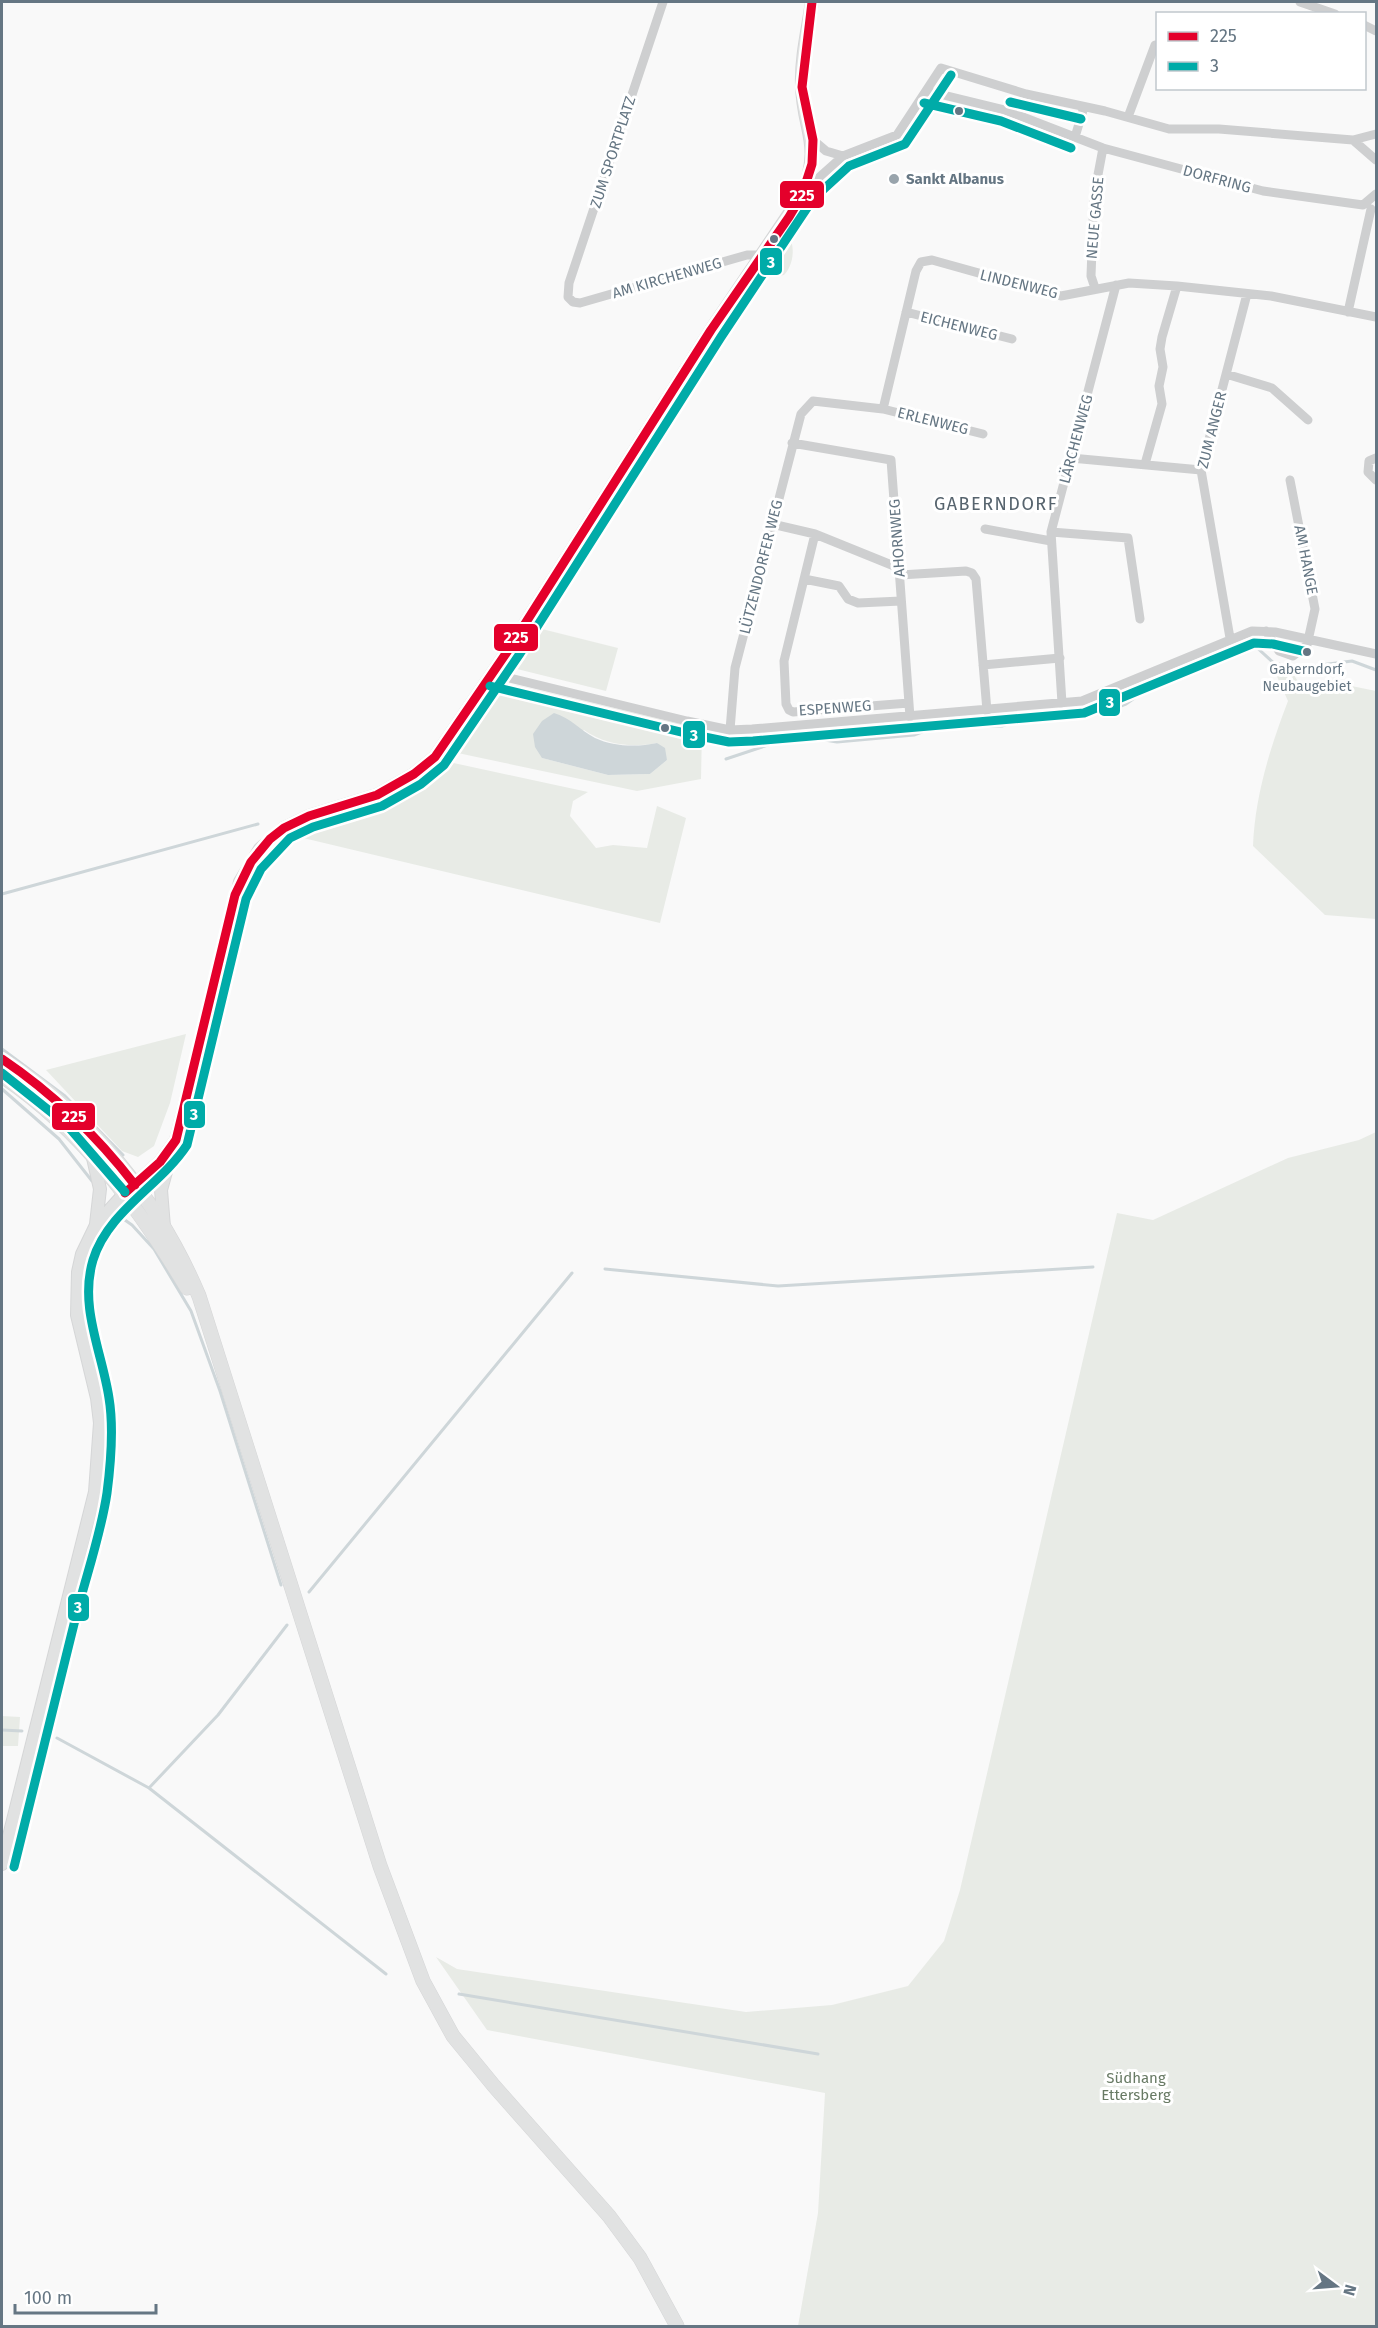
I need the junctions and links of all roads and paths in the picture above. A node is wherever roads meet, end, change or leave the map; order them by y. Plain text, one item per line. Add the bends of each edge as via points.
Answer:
1 (663, 2) edge
2 (812, 2) edge
3 (1300, 2) edge
4 (1320, 5) edge
5 (1155, 45) dead end
6 (927, 92) junction
7 (1084, 107) junction
8 (1128, 117) junction
9 (1377, 134) edge
10 (1076, 136) junction
11 (813, 140) junction
12 (1353, 140) junction
13 (1103, 147) junction
14 (843, 156) junction
15 (1377, 160) edge
16 (804, 191) junction
17 (1377, 194) edge
18 (1370, 208) edge
19 (762, 255) junction
20 (1116, 285) junction
21 (1177, 286) junction
22 (1095, 288) junction
23 (1247, 294) junction
24 (573, 302) joint
25 (906, 312) junction
26 (1348, 312) junction
27 (1377, 317) edge
28 (1012, 339) dead end
29 (1226, 374) junction
30 (883, 409) junction
31 (1308, 420) dead end
32 (983, 434) dead end
33 (792, 443) junction
34 (1071, 458) junction
35 (1377, 458) edge
36 (1145, 464) junction
37 (1201, 470) junction
38 (1290, 480) dead end
39 (1377, 480) edge
40 (772, 524) junction
41 (985, 529) dead end
42 (815, 534) junction
43 (1051, 536) junction
44 (899, 572) junction
45 (804, 579) junction
46 (901, 601) junction
47 (1140, 619) dead end
48 (1266, 631) junction
49 (1230, 638) junction
50 (1310, 640) junction
51 (1377, 654) edge
52 (1060, 658) junction
53 (983, 665) junction
54 (493, 674) junction
55 (909, 702) junction
56 (1062, 703) junction
57 (987, 711) junction
58 (909, 717) junction
59 (730, 730) junction
60 (2, 1059) edge
61 (2, 1076) edge
62 (172, 1148) junction
63 (92, 1154) junction
64 (130, 1189) junction
65 (96, 1225) junction
66 (165, 1231) junction
67 (209, 1329) junction
68 (2, 1864) edge
69 (677, 2326) edge

1 - 24 street, ZUM SPORTPLATZ via 570,283 568,297
2 - 11 street via 802,87
3 - 4 street
5 - 8 street
6 - 7 street via 936,73 949,68 986,83
6 - 10 street, DORFRING via 1005,110
6 - 14 street via 897,135
7 - 8 street
7 - 10 street
8 - 12 street via 1169,129
9 - 12 street
10 - 13 street, DORFRING
11 - 14 street via 826,151
11 - 16 street via 812,164
12 - 15 street
13 - 18 street, DORFRING via 1286,196
13 - 22 street, NEUE GASSE via 1094,196 1091,276
14 - 16 street
16 - 19 street
17 - 18 street
18 - 26 street
19 - 24 street, AM KIRCHENWEG via 747,255
19 - 54 street
20 - 21 street, LINDENWEG
20 - 22 street, LINDENWEG
20 - 34 street, LÄRCHENWEG
21 - 23 street, LINDENWEG
21 - 36 street via 1160,349 1162,404
22 - 25 street, LINDENWEG via 1061,296 928,260 921,262 916,271
23 - 26 street, LINDENWEG
23 - 29 street, ZUM ANGER
25 - 28 street, EICHENWEG
25 - 30 street, LINDENWEG
26 - 27 street, LINDENWEG
29 - 31 street via 1272,388
29 - 37 street, ZUM ANGER
30 - 32 street, ERLENWEG
30 - 33 street, LÜTZENDORFER WEG via 813,401 805,406
33 - 40 street, LÜTZENDORFER WEG
33 - 44 street, AHORNWEG via 891,460
34 - 36 street
34 - 43 street, LÄRCHENWEG
35 - 39 street via 1369,461 1368,472
36 - 37 street
37 - 49 street, ZUM ANGER
38 - 50 street, AM HANGE via 1315,609
40 - 42 street
40 - 59 street, LÜTZENDORFER WEG via 735,668
41 - 43 street
42 - 44 street
42 - 45 street, ESPENWEG
43 - 47 street via 1128,538
43 - 52 street, LÄRCHENWEG
44 - 46 street, AHORNWEG
44 - 53 street via 972,573 976,579
45 - 46 street via 839,586 848,599 858,603
45 - 55 street, ESPENWEG via 784,661 789,710
46 - 55 street, AHORNWEG
48 - 49 street
48 - 50 street
48 - 50 street via 1286,656 1302,651
49 - 56 street via 1097,696
50 - 51 street
52 - 53 street
52 - 56 street, LÄRCHENWEG
53 - 57 street
54 - 59 street
54 - 62 street via 435,756 414,774 377,795 284,828 251,862 235,895
55 - 58 street, AHORNWEG
56 - 57 street
57 - 58 street
58 - 59 street
60 - 64 main road via 59,1101 106,1148
61 - 63 main road
62 - 64 street
62 - 66 street via 160,1199
63 - 64 main road
63 - 65 street via 100,1189
64 - 65 street
64 - 66 main road
64 - 67 main road
65 - 68 street via 82,1254 76,1290 77,1315 97,1398 99,1450 94,1492
66 - 67 main road via 192,1280
67 - 69 main road via 380,1866 423,1981 453,2036 609,2216 640,2258

